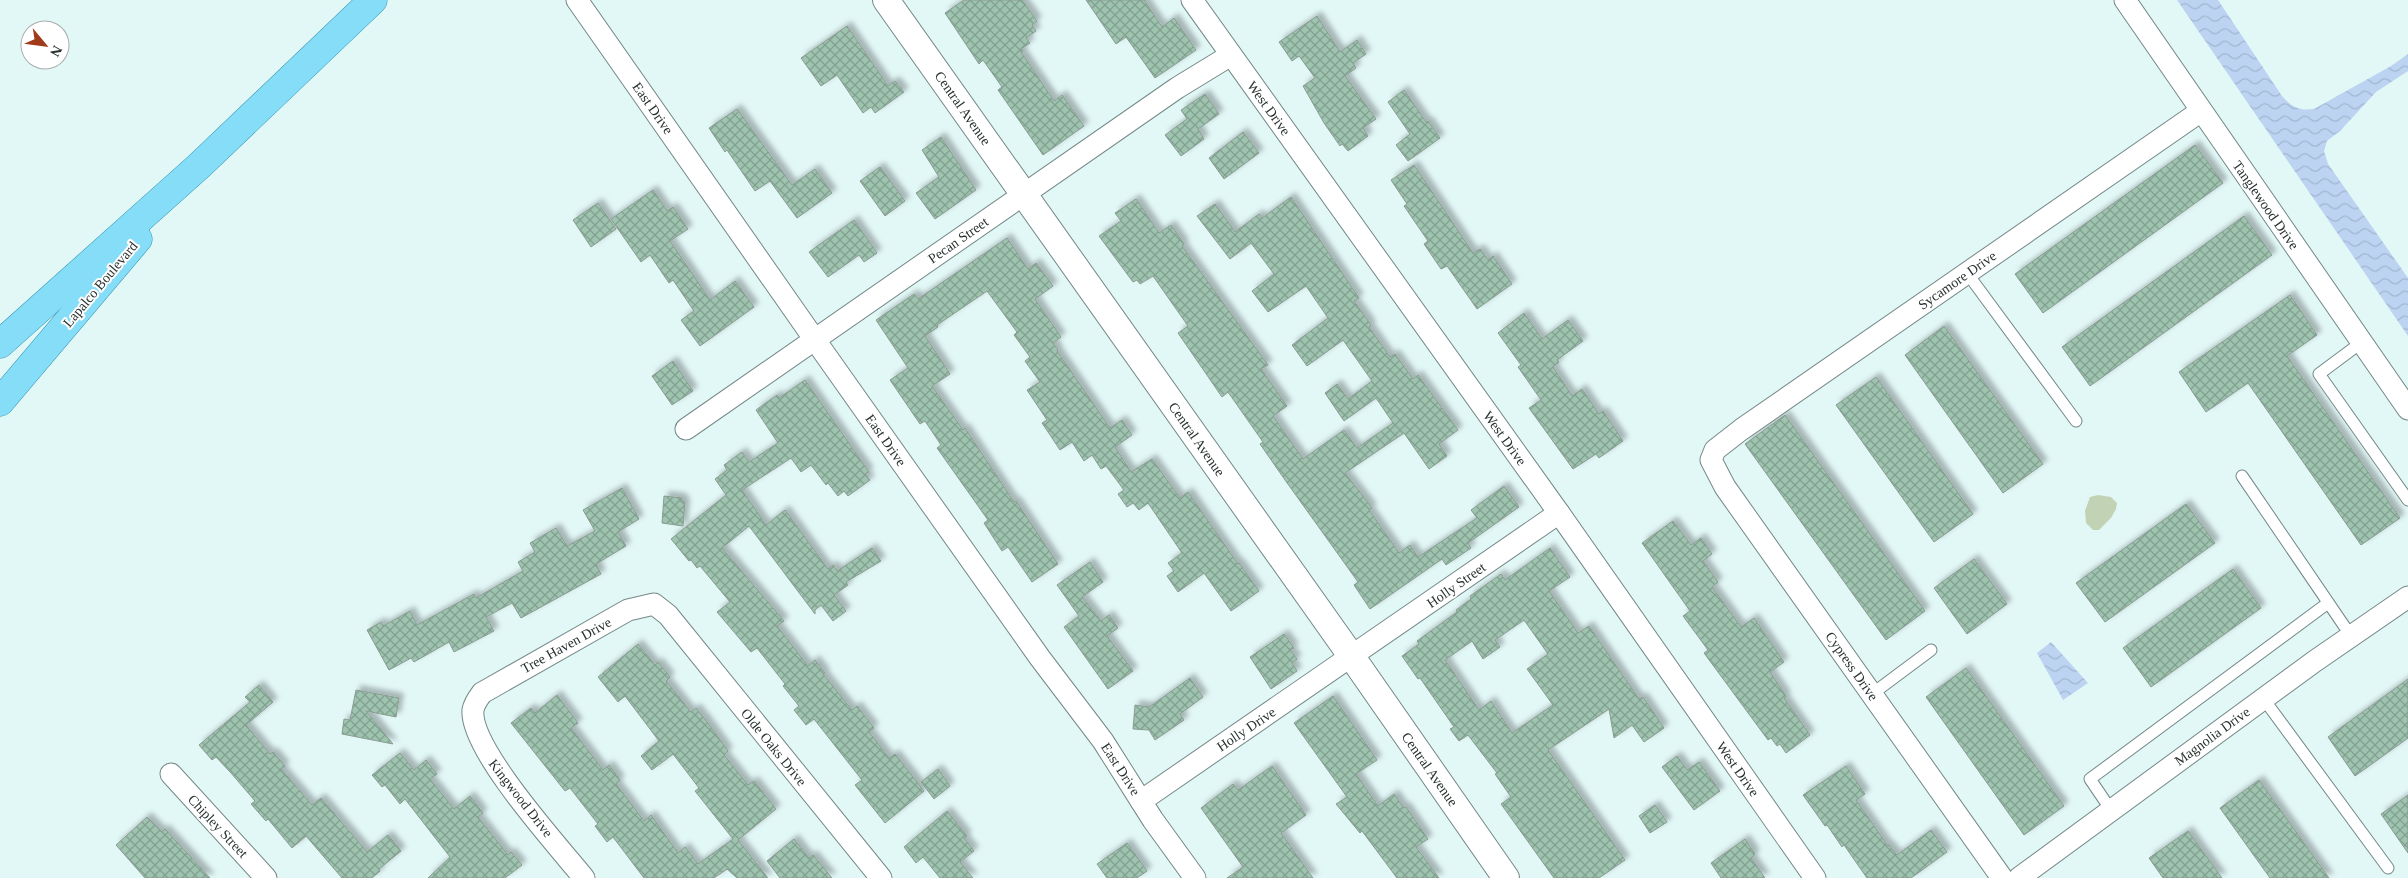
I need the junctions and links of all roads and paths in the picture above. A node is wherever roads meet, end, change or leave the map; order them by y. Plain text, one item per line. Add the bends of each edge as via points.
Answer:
1 (373, 0) edge
2 (578, 0) edge
3 (886, 0) edge
4 (1192, 0) edge
5 (2125, 0) edge
6 (1231, 55) junction
7 (2201, 111) junction
8 (199, 166) junction
9 (1024, 194) junction
10 (1967, 273) junction
11 (815, 340) junction
12 (2362, 342) junction
13 (0, 344) edge
14 (0, 402) edge
15 (2408, 409) edge
16 (2076, 421) dead end
17 (686, 429) dead end
18 (1714, 450) joint
19 (2242, 476) dead end
20 (2408, 500) edge
21 (1560, 513) junction
22 (2408, 597) edge
23 (2328, 603) junction
24 (668, 615) joint
25 (2351, 636) junction
26 (1932, 650) dead end
27 (1352, 657) junction
28 (1872, 694) junction
29 (2263, 698) junction
30 (473, 710) joint
31 (171, 774) dead end
32 (1141, 801) junction
33 (2111, 810) junction
34 (2388, 868) dead end
35 (266, 878) edge
36 (584, 878) edge
37 (881, 878) edge
38 (1195, 878) edge
39 (1506, 878) edge
40 (1815, 878) edge
41 (2002, 878) edge
42 (2019, 878) edge

1 - 8 main road, Lapalco Boulevard
2 - 11 street, East Drive
3 - 9 street, Central Avenue
4 - 6 street, West Drive
5 - 7 street, Tanglewood Drive
6 - 9 street, Pecan Street via 1177,88
6 - 21 street, West Drive
7 - 10 street, Sycamore Drive
7 - 12 street, Tanglewood Drive
8 - 13 main road, Lapalco Boulevard
8 - 14 main road, Lapalco Boulevard
9 - 11 street, Pecan Street
9 - 27 street, Central Avenue
10 - 16 lane
10 - 18 street, Sycamore Drive
11 - 17 street, Pecan Street
11 - 32 street, East Drive via 1040,658 1103,741
12 - 15 street, Tanglewood Drive
12 - 20 lane via 2319,374
18 - 28 street, Cypress Drive via 1711,460 1725,487
19 - 23 lane
21 - 27 street, Holly Street
21 - 40 street, West Drive
22 - 25 street, Magnolia Drive
23 - 25 lane
23 - 33 lane via 2090,779
24 - 30 street, Tree Haven Drive via 654,604 628,610 482,692
24 - 37 street, Olde Oaks Drive
25 - 29 street, Magnolia Drive
26 - 28 lane
27 - 32 street, Holly Drive
27 - 39 street, Central Avenue
28 - 41 street, Cypress Drive
29 - 33 street, Magnolia Drive
29 - 34 lane
30 - 36 street, Kingwood Drive via 479,740 494,765
31 - 35 street, Chipley Street
32 - 38 street, East Drive
33 - 42 street, Magnolia Drive

